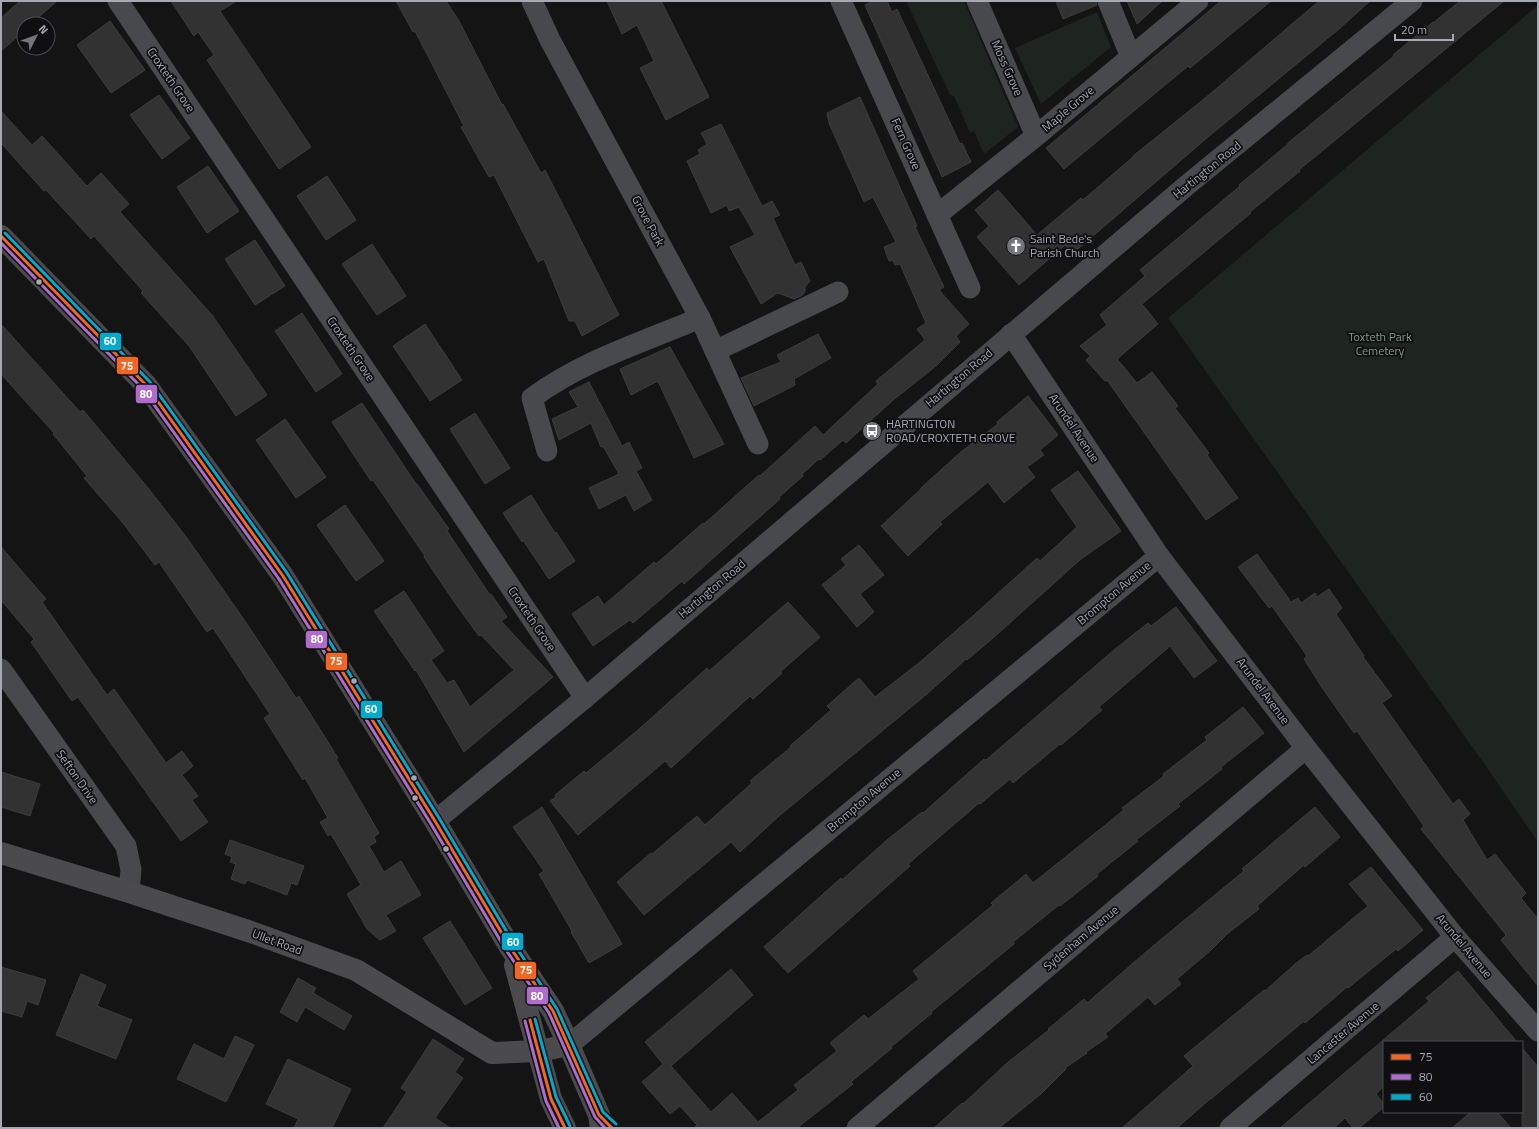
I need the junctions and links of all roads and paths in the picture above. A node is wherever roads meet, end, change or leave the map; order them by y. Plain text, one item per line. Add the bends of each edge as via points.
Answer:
1 (118, 1) edge
2 (532, 1) edge
3 (841, 1) edge
4 (977, 1) edge
5 (1108, 1) edge
6 (1198, 1) edge
7 (1412, 1) edge
8 (1131, 57) junction
9 (1036, 136) junction
10 (937, 215) junction
11 (1, 236) edge
12 (970, 288) dead end
13 (838, 292) dead end
14 (700, 318) junction
15 (1011, 334) junction
16 (715, 351) junction
17 (758, 444) dead end
18 (547, 451) dead end
19 (1159, 556) junction
20 (1, 670) edge
21 (585, 698) junction
22 (1306, 748) junction
23 (435, 821) junction
24 (1, 853) edge
25 (129, 892) junction
26 (1456, 937) junction
27 (510, 947) junction
28 (1538, 1031) edge
29 (570, 1045) junction
30 (539, 1051) junction
31 (604, 1124) edge
32 (565, 1128) edge
33 (857, 1128) edge
34 (1230, 1128) edge

1 - 21 street, Croxteth Grove
2 - 14 street, Grove Park via 550,40
3 - 10 street, Fern Grove
4 - 9 street, Moss Grove
5 - 8 street
6 - 8 street, Maple Grove
7 - 15 street, Hartington Road via 1186,186
8 - 9 street, Maple Grove
9 - 10 street, Maple Grove
10 - 12 street, Fern Grove
11 - 23 main road via 146,385 283,576
13 - 16 street
14 - 16 street, Grove Park
14 - 18 street via 582,367 550,384 532,398
15 - 19 street, Arundel Avenue
15 - 21 street, Hartington Road
16 - 17 street, Grove Park
19 - 22 street, Arundel Avenue
19 - 29 street, Brompton Avenue
20 - 25 street, Sefton Drive via 126,846 131,870
21 - 23 street, Hartington Road
22 - 26 street, Arundel Avenue
22 - 33 street, Sydenham Avenue
23 - 27 main road
24 - 25 main road, Ullet Road
25 - 30 main road, Ullet Road via 356,970 492,1053
26 - 28 street, Arundel Avenue
26 - 34 street, Lancaster Avenue
27 - 29 main road via 553,1011
27 - 30 main road
29 - 30 main road, Ullet Road
29 - 31 main road
30 - 32 main road via 551,1099

